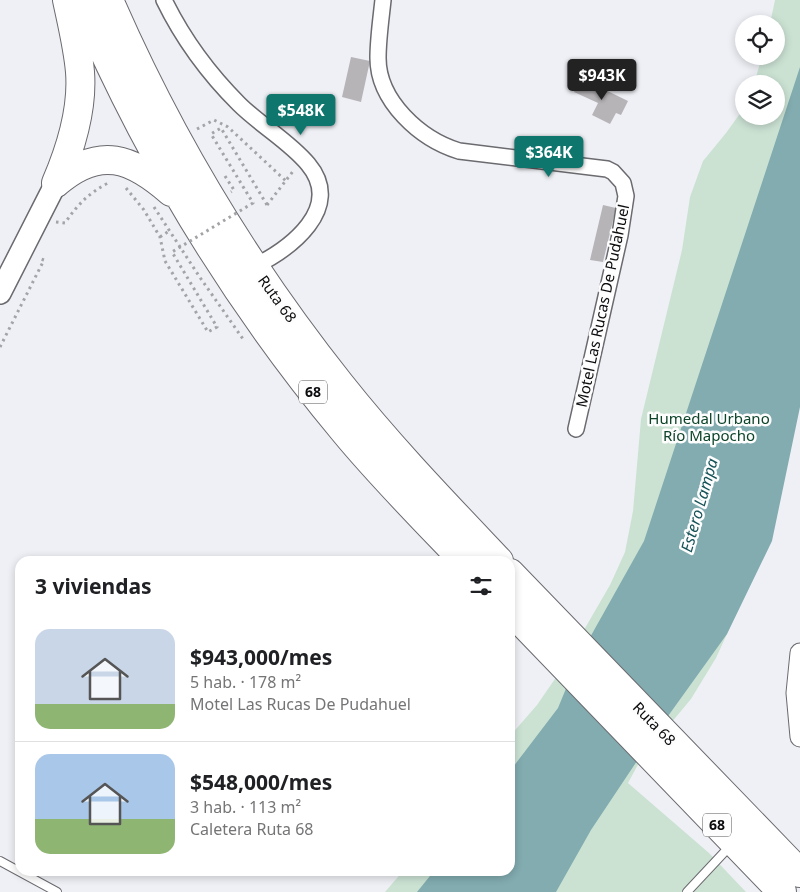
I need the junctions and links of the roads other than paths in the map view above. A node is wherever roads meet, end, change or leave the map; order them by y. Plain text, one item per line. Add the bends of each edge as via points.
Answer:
1 (67, 0) edge
2 (81, 0) edge
3 (109, 0) edge
4 (164, 0) edge
5 (383, 0) edge
6 (56, 183) junction
7 (185, 206) junction
8 (253, 266) junction
9 (0, 293) edge
10 (576, 429) dead end
11 (459, 556) edge
12 (494, 556) edge
13 (515, 582) edge
14 (515, 612) edge
15 (538, 621) junction
16 (800, 653) edge
17 (800, 737) edge
18 (661, 750) junction
19 (734, 842) junction
20 (0, 861) edge
21 (15, 869) edge
22 (800, 873) edge
23 (28, 876) edge
24 (57, 892) edge
25 (687, 892) edge
26 (782, 892) edge

1 - 6 highway via 78,54 80,91 72,138
2 - 7 highway, Ruta 68 / 68 via 124,95
3 - 8 highway, Ruta 68 / 68 via 169,125
4 - 8 street via 186,39 221,85 304,159 319,185 320,201 311,223 292,243
5 - 10 street, Motel Las Rucas De Pudahuel via 378,58 382,78 390,98 425,134 448,148 470,154 607,169 623,182 626,196 620,235
6 - 7 highway via 89,163 116,160 143,170
6 - 9 main road
7 - 11 highway, Ruta 68 / 68 via 235,286 302,379 379,472
8 - 12 highway, Ruta 68 / 68 via 374,426
13 - 15 highway, Ruta 68 / 68
14 - 15 highway, Ruta 68 / 68
15 - 18 highway, Ruta 68 / 68
16 - 17 street via 796,693
18 - 19 highway, Ruta 68 / 68
18 - 22 highway, Ruta 68 / 68
19 - 25 lane
19 - 26 highway, Ruta 68 / 68
20 - 21 lane
23 - 24 lane

